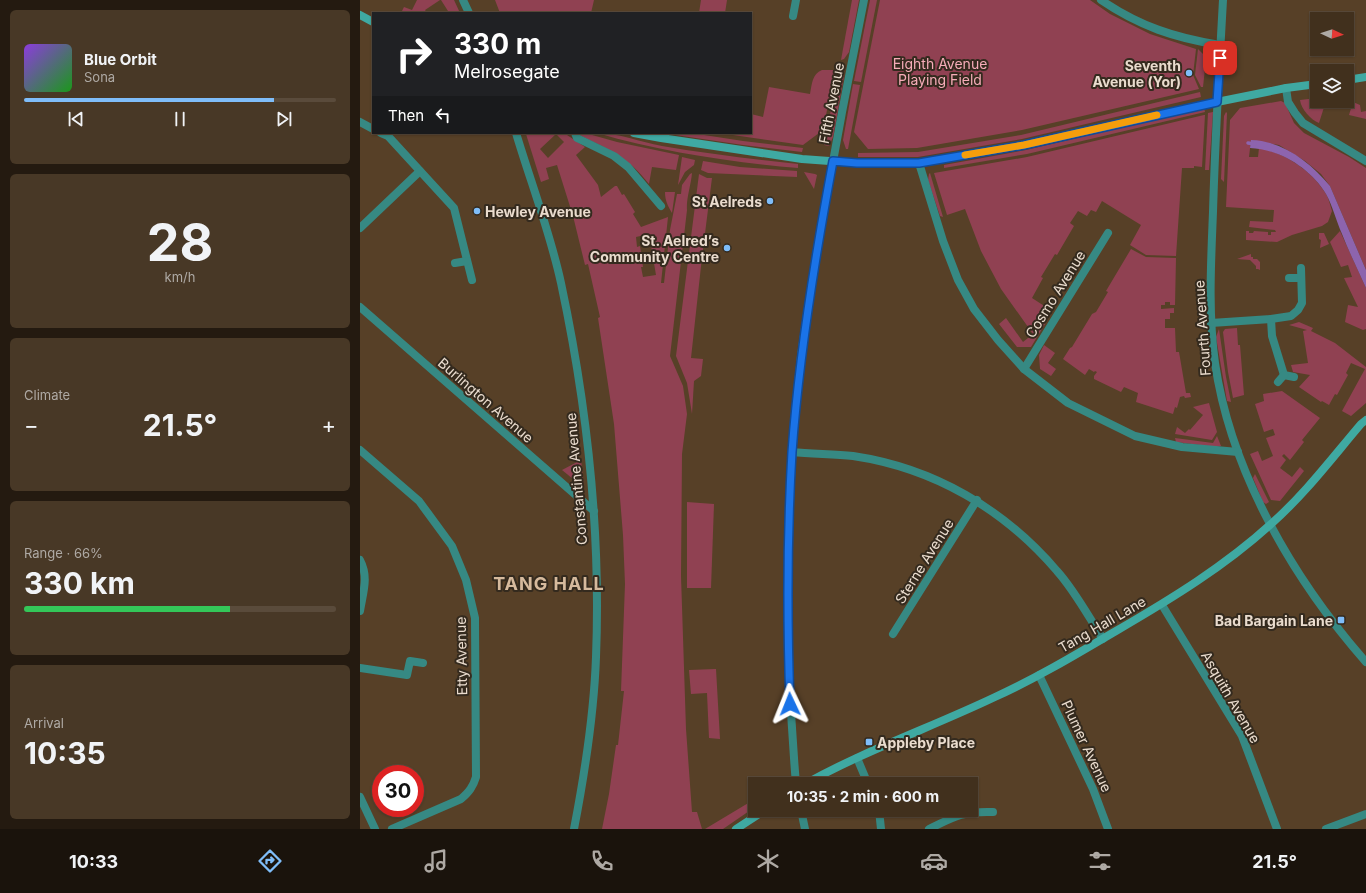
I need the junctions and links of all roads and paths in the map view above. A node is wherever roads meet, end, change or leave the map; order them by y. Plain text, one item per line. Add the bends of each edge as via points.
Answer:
1 (463, 0) edge
2 (796, 0) edge
3 (864, 0) edge
4 (1101, 0) edge
5 (1223, 0) edge
6 (469, 12) edge
7 (360, 16) edge
8 (793, 16) dead end
9 (372, 22) edge
10 (1220, 45) junction
11 (1366, 77) edge
12 (1354, 79) edge
13 (1310, 85) edge
14 (1286, 88) junction
15 (1217, 102) junction
16 (360, 122) edge
17 (372, 128) edge
18 (384, 134) edge
19 (516, 134) edge
20 (575, 134) edge
21 (639, 134) edge
22 (833, 161) junction
23 (1366, 161) edge
24 (919, 163) junction
25 (420, 171) junction
26 (661, 206) dead end
27 (360, 228) edge
28 (1108, 233) dead end
29 (467, 261) junction
30 (455, 263) dead end
31 (1301, 268) dead end
32 (1289, 278) dead end
33 (1301, 278) junction
34 (472, 280) dead end
35 (360, 308) edge
36 (1272, 319) junction
37 (1211, 323) junction
38 (1024, 369) junction
39 (1284, 376) junction
40 (1294, 377) dead end
41 (1278, 382) dead end
42 (1366, 420) edge
43 (360, 450) edge
44 (792, 452) junction
45 (1238, 452) junction
46 (976, 500) junction
47 (594, 512) junction
48 (1271, 524) junction
49 (360, 560) edge
50 (1162, 604) junction
51 (360, 611) edge
52 (894, 634) dead end
53 (1103, 639) junction
54 (1366, 662) edge
55 (423, 663) dead end
56 (360, 668) edge
57 (1039, 675) junction
58 (856, 758) junction
59 (795, 777) edge
60 (819, 777) edge
61 (865, 777) edge
62 (360, 797) edge
63 (980, 803) dead end
64 (980, 812) junction
65 (993, 812) dead end
66 (1366, 814) edge
67 (754, 817) edge
68 (802, 817) edge
69 (880, 817) edge
70 (375, 829) edge
71 (392, 829) edge
72 (574, 829) edge
73 (736, 829) edge
74 (805, 829) edge
75 (882, 829) edge
76 (929, 829) edge
77 (1108, 829) edge
78 (1277, 829) edge
79 (1326, 829) edge

1 - 6 street
2 - 8 street
3 - 22 street, Fifth Avenue
4 - 10 street via 1158,31 1192,41
5 - 10 street, Fourth Avenue
7 - 9 street
10 - 15 street, Fourth Avenue
11 - 12 street
13 - 14 street
14 - 15 street
14 - 23 street via 1288,102 1303,123
15 - 24 street via 1024,145
15 - 37 street, Fourth Avenue
16 - 17 street
18 - 25 street
19 - 47 street, Constantine Avenue via 560,281 577,367
20 - 26 street via 577,138 614,156 628,167
21 - 22 street via 742,151
22 - 24 street
22 - 44 street, Fifth Avenue via 801,355
24 - 38 street via 958,280 974,309
25 - 27 street
25 - 29 street via 454,208
28 - 38 street, Cosmo Avenue
29 - 30 street
29 - 34 street
31 - 33 street
32 - 33 street
33 - 36 street via 1302,303 1298,310 1291,316
35 - 47 street, Burlington Avenue
36 - 37 street
36 - 39 street via 1272,336
37 - 45 street, Fourth Avenue via 1220,388
38 - 45 street via 1068,403 1135,436 1182,447
39 - 40 street
39 - 41 street
42 - 48 street, Tang Hall Lane via 1300,496
43 - 71 street, Etty Avenue via 419,501 452,546 466,580 475,618 476,777 473,785 461,799
44 - 46 street via 853,456 893,465 926,475
44 - 59 street, Fifth Avenue via 787,634
45 - 48 street, Fourth Avenue via 1253,490
46 - 52 street, Sterne Avenue
46 - 53 street via 1033,544 1058,572
47 - 72 street, Constantine Avenue via 596,657 588,747
48 - 50 street, Tang Hall Lane via 1226,562
48 - 54 street, Fourth Avenue via 1317,601
49 - 51 street via 366,578
50 - 53 street, Tang Hall Lane
50 - 78 street, Asquith Avenue via 1242,736
53 - 57 street, Tang Hall Lane
55 - 56 street via 410,661 407,675
57 - 58 street, Tang Hall Lane via 941,722
57 - 77 street, Plumer Avenue via 1090,782
58 - 60 street, Tang Hall Lane
58 - 61 street
62 - 70 street
63 - 64 street
64 - 65 street
64 - 76 street via 957,815
66 - 79 street
67 - 73 street
68 - 74 street
69 - 75 street

